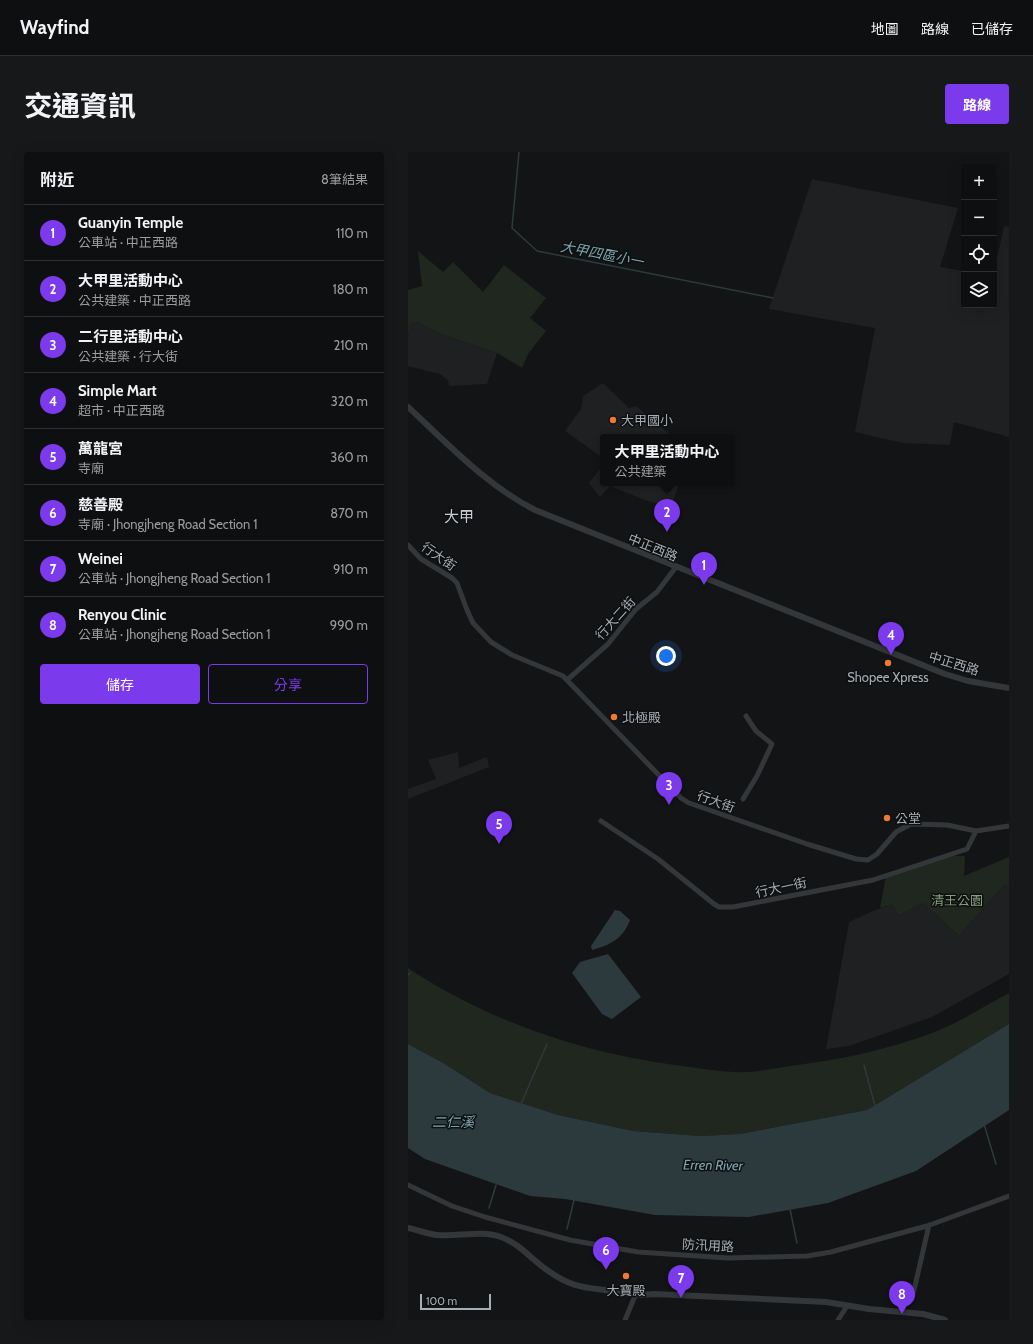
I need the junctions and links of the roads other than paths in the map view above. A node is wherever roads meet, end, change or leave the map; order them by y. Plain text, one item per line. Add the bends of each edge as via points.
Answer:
1 (408, 407) edge
2 (408, 545) edge
3 (676, 567) junction
4 (567, 680) junction
5 (1009, 688) edge
6 (746, 716) dead end
7 (743, 799) dead end
8 (601, 821) dead end
9 (1009, 826) edge
10 (976, 831) junction
11 (408, 1185) edge
12 (1009, 1196) edge
13 (929, 1225) junction
14 (408, 1228) edge
15 (635, 1296) junction
16 (912, 1299) dead end
17 (847, 1306) junction
18 (624, 1320) edge
19 (838, 1320) edge
20 (945, 1320) edge

1 - 3 street, 中正西路 via 474,469 519,502
2 - 4 street, 行大街 via 421,559 457,583 473,622 491,642 512,655 557,672
3 - 4 street, 行大二街 via 657,592 636,609 608,644
3 - 5 street, 中正西路 via 945,674
4 - 10 street, 行大街 via 688,803 856,859 868,860 877,854 896,832 911,824 947,825
6 - 7 street via 756,731 772,744
8 - 10 street, 行大一街 via 658,859 714,904 724,908 894,874 967,850
9 - 10 street, 行大街
11 - 13 street, 防汛用路 via 452,1206 520,1227 570,1240 638,1252 728,1258 807,1256 831,1252
12 - 13 street, 防汛用路
13 - 16 street
14 - 15 street via 436,1235 499,1236 522,1248 546,1270 570,1284
15 - 17 street via 654,1294 790,1300
15 - 18 street
17 - 19 street
17 - 20 street via 923,1314

